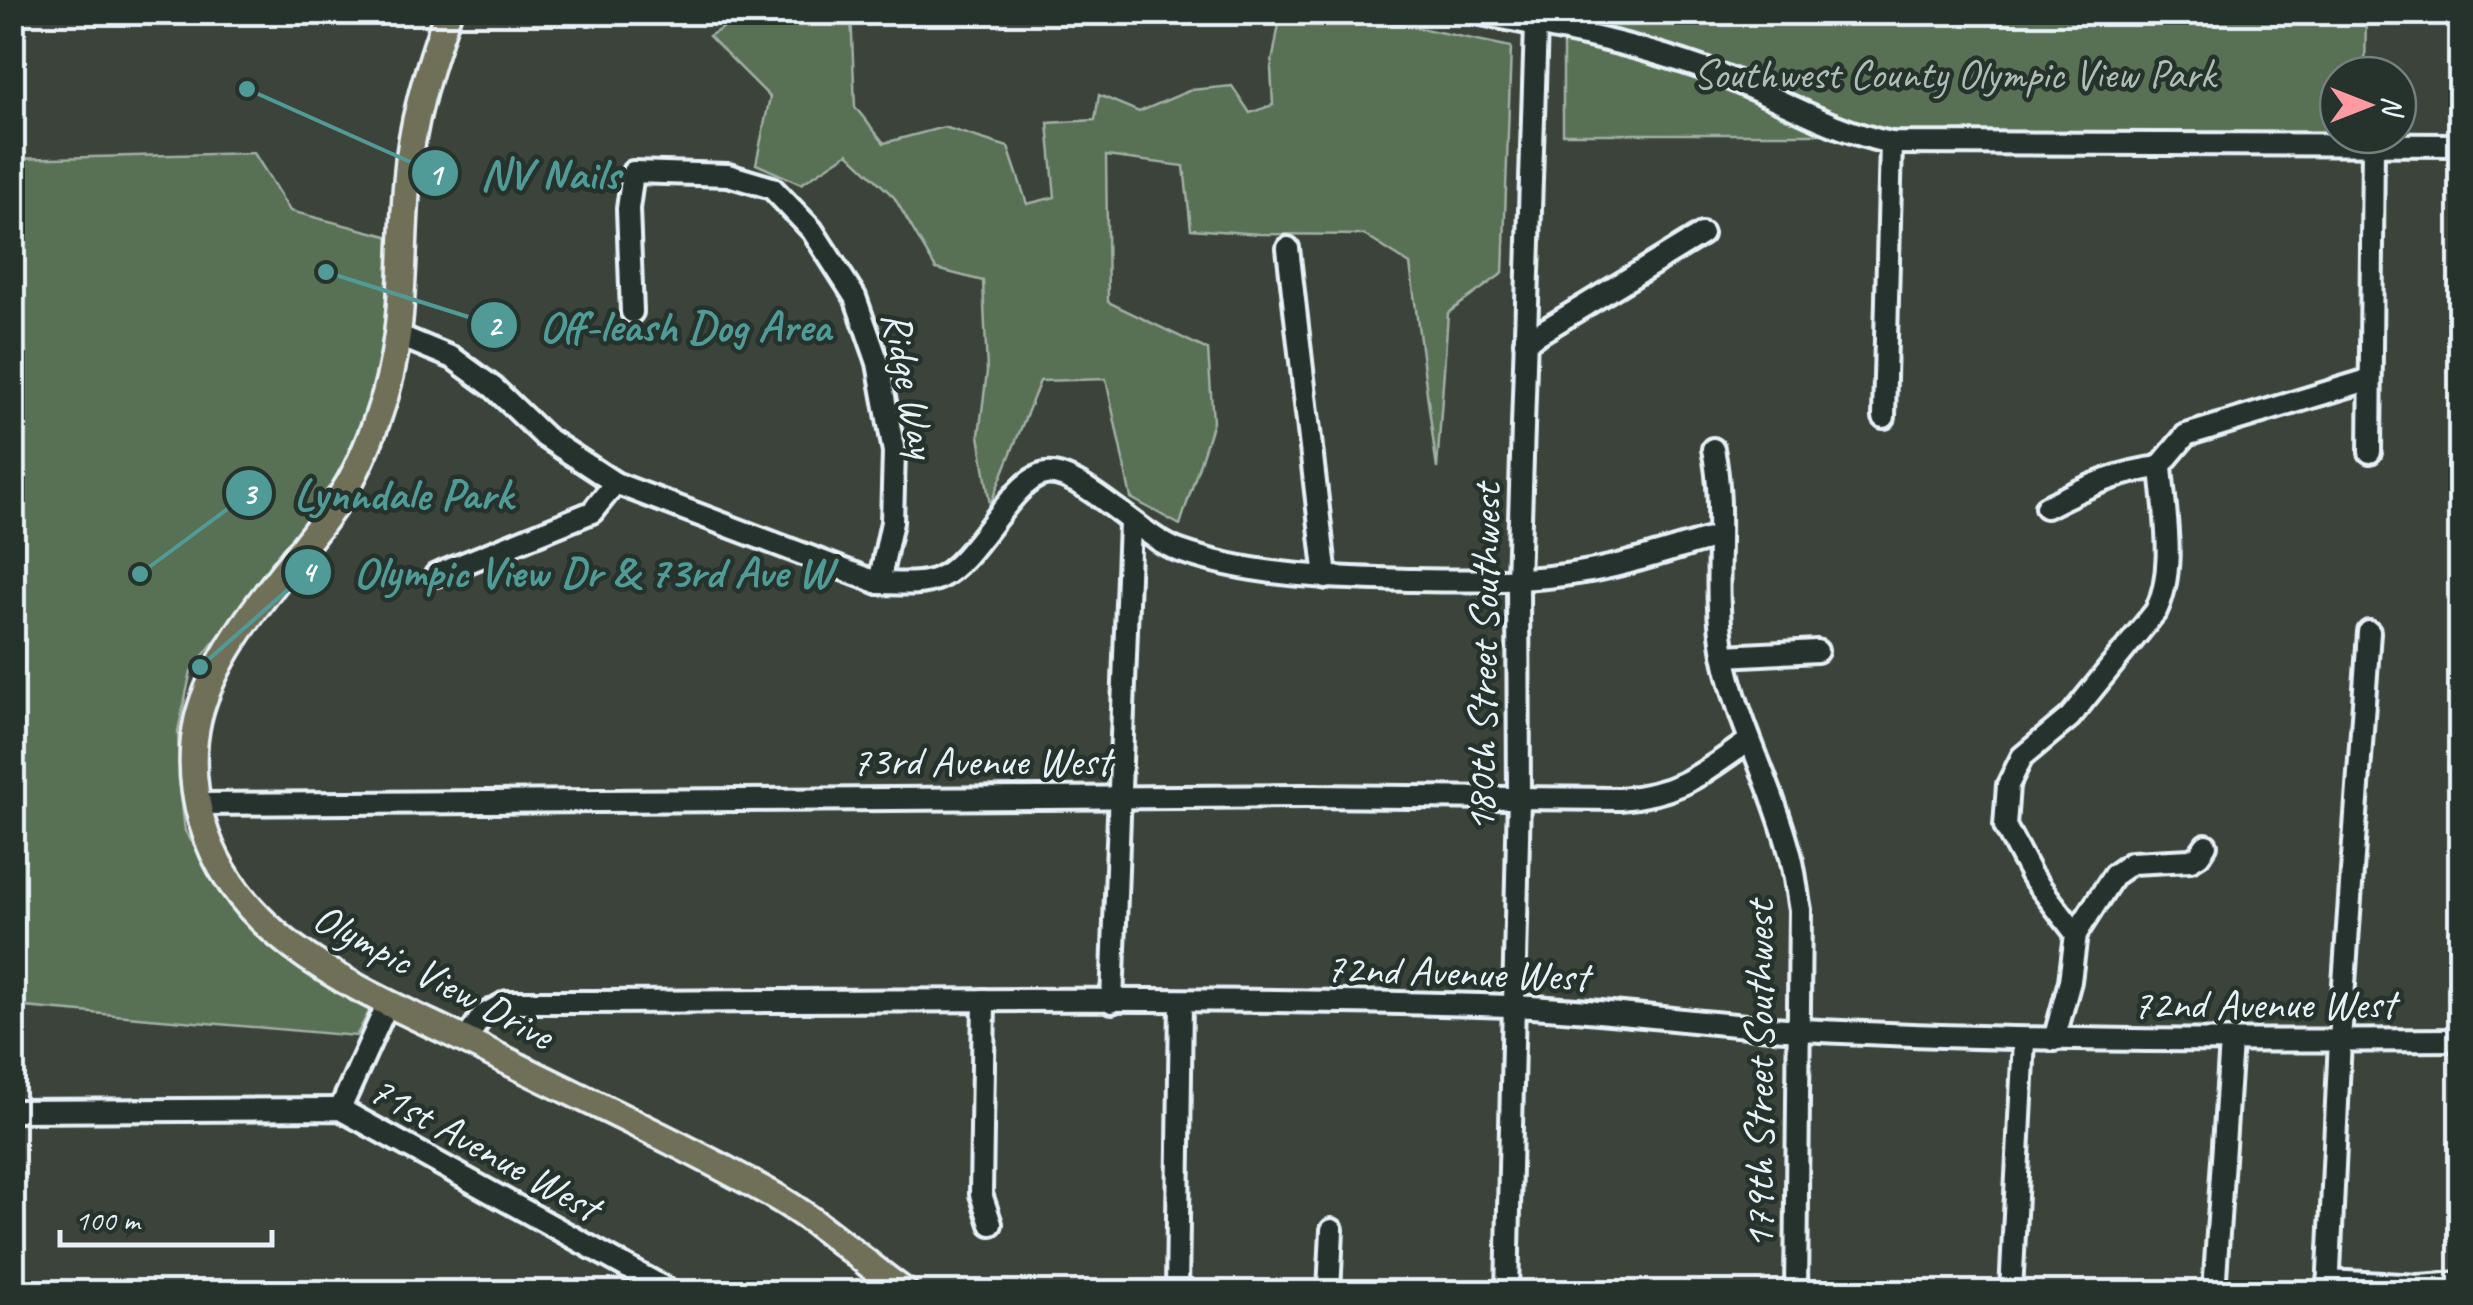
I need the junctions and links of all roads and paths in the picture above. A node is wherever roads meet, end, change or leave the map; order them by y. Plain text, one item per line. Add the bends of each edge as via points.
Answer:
1 (448, 12) edge
2 (1470, 12) edge
3 (1536, 25) junction
4 (1891, 143) junction
5 (2318, 144) edge
6 (2418, 145) edge
7 (2460, 145) edge
8 (2373, 155) edge
9 (1702, 234) dead end
10 (1288, 248) dead end
11 (632, 312) dead end
12 (400, 336) junction
13 (1525, 342) junction
14 (2368, 380) junction
15 (1884, 417) dead end
16 (1713, 449) dead end
17 (2370, 452) dead end
18 (2161, 467) junction
19 (615, 483) junction
20 (2046, 507) dead end
21 (1130, 523) junction
22 (1717, 538) junction
23 (436, 575) dead end
24 (1326, 578) junction
25 (1518, 581) junction
26 (879, 583) junction
27 (2369, 632) dead end
28 (1817, 651) dead end
29 (1724, 656) junction
30 (1749, 741) junction
31 (1518, 796) junction
32 (1118, 797) junction
33 (197, 804) junction
34 (2206, 845) dead end
35 (2076, 934) junction
36 (984, 1000) junction
37 (1112, 1002) junction
38 (1181, 1002) junction
39 (387, 1005) junction
40 (1514, 1006) junction
41 (1798, 1030) junction
42 (466, 1040) junction
43 (2024, 1040) junction
44 (2054, 1040) junction
45 (2340, 1040) junction
46 (2460, 1040) edge
47 (2230, 1042) junction
48 (340, 1109) junction
49 (12, 1111) edge
50 (991, 1224) dead end
51 (1332, 1230) dead end
52 (2460, 1282) edge
53 (2328, 1286) edge
54 (672, 1292) edge
55 (904, 1292) edge
56 (1177, 1292) edge
57 (1330, 1292) edge
58 (1508, 1292) edge
59 (1796, 1292) edge
60 (2011, 1292) edge
61 (2214, 1292) edge

1 - 12 main road, Olympic View Drive via 412,138
2 - 3 street
3 - 4 street via 1708,70 1824,124
3 - 13 street, 180th Street Southwest
4 - 5 street
4 - 15 street
6 - 7 street
8 - 14 street
9 - 13 street
10 - 24 street
11 - 26 street, Ridge Way via 628,209 634,172 728,176 772,188 812,230 855,297 878,363 894,452 892,522
12 - 19 street via 454,358 545,438
12 - 33 main road, Olympic View Drive via 381,410 345,490 250,620 208,691 194,743
13 - 25 street, 180th Street Southwest
14 - 17 street
14 - 18 street via 2186,435
16 - 22 street, 179th Street Southwest
18 - 20 street via 2134,470
18 - 35 street via 2168,565 2161,602 2070,717 2022,757 2008,785 2005,826 2031,875
19 - 23 street via 592,512
19 - 26 street
21 - 24 street via 1177,550
21 - 26 street via 1068,476 1047,473 1029,480 972,550 939,578
21 - 32 street
22 - 25 street via 1583,573
22 - 29 street, 179th Street Southwest
24 - 25 street
25 - 31 street, 180th Street Southwest
27 - 45 street
28 - 29 street
29 - 30 street, 179th Street Southwest
30 - 31 street, 73rd Avenue West via 1687,784 1653,796
30 - 41 street, 179th Street Southwest via 1789,850 1800,910
31 - 32 street, 73rd Avenue West
31 - 40 street, 180th Street Southwest
32 - 33 street, 73rd Avenue West
32 - 37 street
33 - 39 main road, Olympic View Drive via 220,869 246,904 294,950
34 - 35 street via 2190,860 2131,863 2114,875
35 - 44 street
36 - 37 street, 72nd Avenue West
36 - 42 street, 72nd Avenue West via 507,1002 482,1016
36 - 50 street via 981,1194
37 - 38 street, 72nd Avenue West
38 - 40 street, 72nd Avenue West
38 - 56 street
39 - 42 main road, Olympic View Drive
39 - 48 street
40 - 41 street, 72nd Avenue West
40 - 58 street, 180th Street Southwest
41 - 43 street, 72nd Avenue West
41 - 59 street, 179th Street Southwest
42 - 55 main road, Olympic View Drive via 775,1196
43 - 44 street, 72nd Avenue West
43 - 60 street
44 - 47 street, 72nd Avenue West
45 - 46 street, 72nd Avenue West
45 - 47 street, 72nd Avenue West
45 - 53 street
47 - 61 street
48 - 49 street, 71st Avenue West
48 - 54 street, 71st Avenue West
51 - 57 street
52 - 53 street

